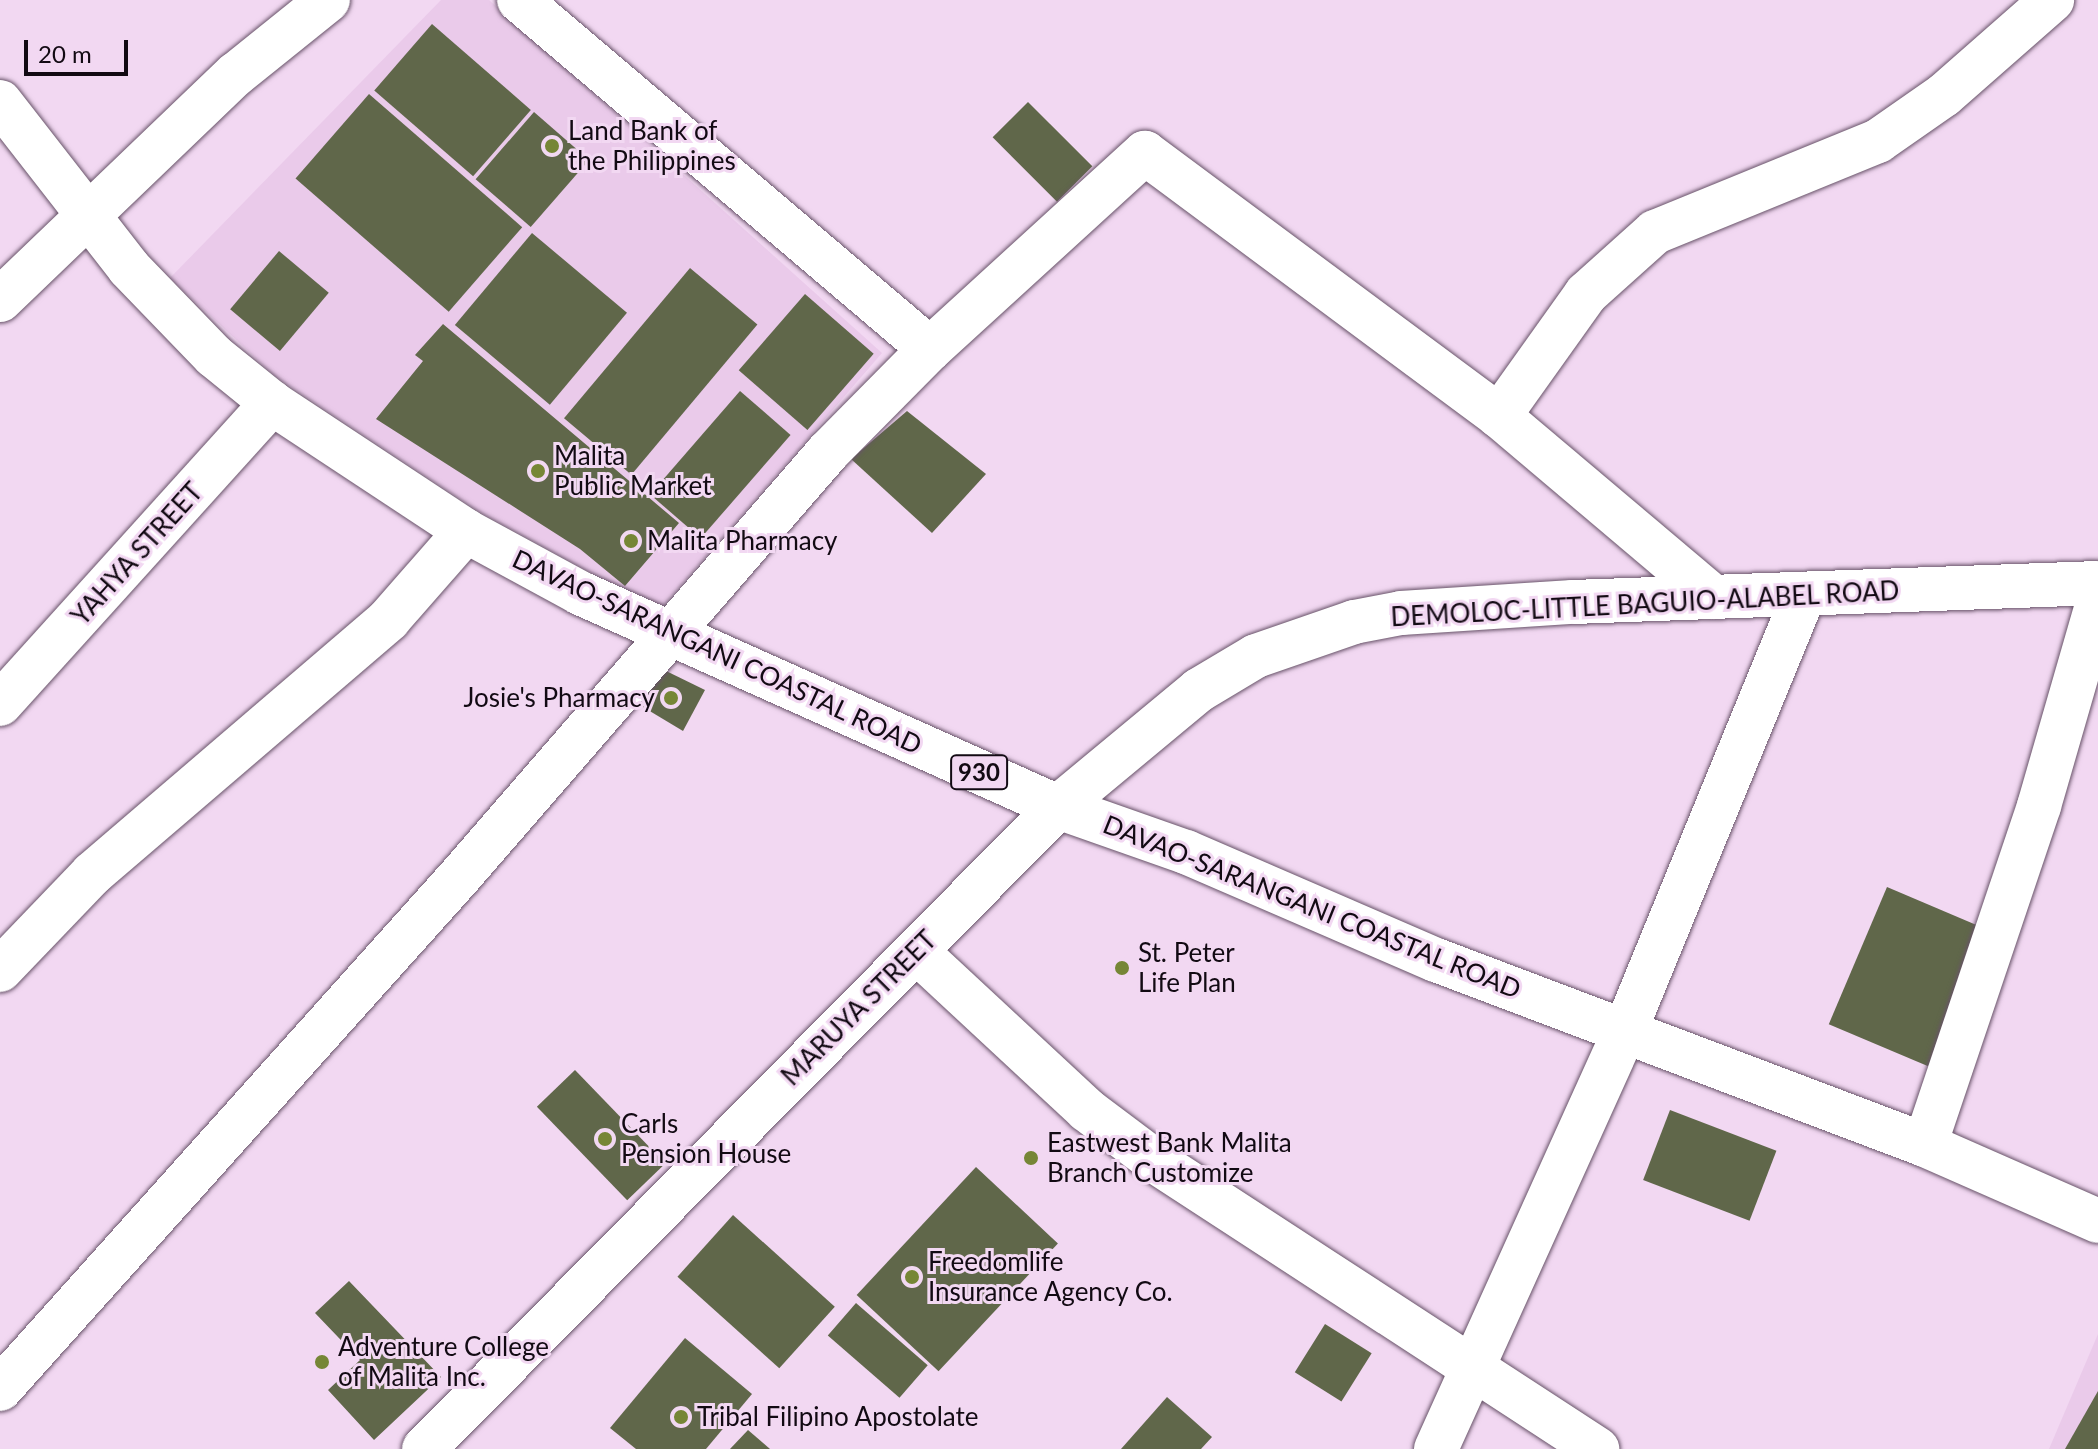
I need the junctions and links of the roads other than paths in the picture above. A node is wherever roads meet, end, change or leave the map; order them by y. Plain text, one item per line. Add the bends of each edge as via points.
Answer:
1 (328, 0) edge
2 (519, 0) edge
3 (2052, 0) edge
4 (0, 102) edge
5 (87, 219) junction
6 (0, 300) edge
7 (930, 349) junction
8 (272, 403) junction
9 (1499, 416) junction
10 (466, 531) junction
11 (2098, 583) edge
12 (1804, 594) junction
13 (1713, 597) junction
14 (2098, 601) edge
15 (668, 633) junction
16 (0, 704) edge
17 (1058, 807) junction
18 (916, 951) junction
19 (0, 970) edge
20 (1625, 1031) junction
21 (1925, 1145) junction
22 (2098, 1221) edge
23 (1473, 1364) junction
24 (0, 1389) edge
25 (424, 1449) edge
26 (1436, 1449) edge
27 (1597, 1449) edge

1 - 5 street via 236,74
2 - 7 street
3 - 9 street via 1944,95 1878,141 1655,232 1586,294
4 - 5 street, DAVAO-SARANGANI COASTAL ROAD / 930
5 - 6 street
5 - 8 street, DAVAO-SARANGANI COASTAL ROAD / 930 via 168,311
7 - 9 street via 1145,153
7 - 15 street via 817,463
8 - 10 street, DAVAO-SARANGANI COASTAL ROAD / 930
8 - 16 street, YAHYA STREET
9 - 13 street
10 - 15 street, DAVAO-SARANGANI COASTAL ROAD / 930
10 - 19 street via 389,619 92,874
11 - 12 street, DEMOLOC-LITTLE BAGUIO-ALABEL ROAD
12 - 13 street, DEMOLOC-LITTLE BAGUIO-ALABEL ROAD
12 - 20 street
13 - 17 street, DEMOLOC-LITTLE BAGUIO-ALABEL ROAD via 1401,613 1306,635 1256,656 1199,690
14 - 21 street via 2039,806
15 - 17 street, DAVAO-SARANGANI COASTAL ROAD / 930
15 - 24 street via 461,875
17 - 18 street, MARUYA STREET
17 - 20 street, DAVAO-SARANGANI COASTAL ROAD / 930 via 1186,852 1436,960
18 - 23 street via 1087,1110 1155,1161
18 - 25 street, MARUYA STREET
20 - 21 street, DAVAO-SARANGANI COASTAL ROAD / 930
20 - 23 street
21 - 22 street, DAVAO-SARANGANI COASTAL ROAD / 930
23 - 26 street
23 - 27 street

